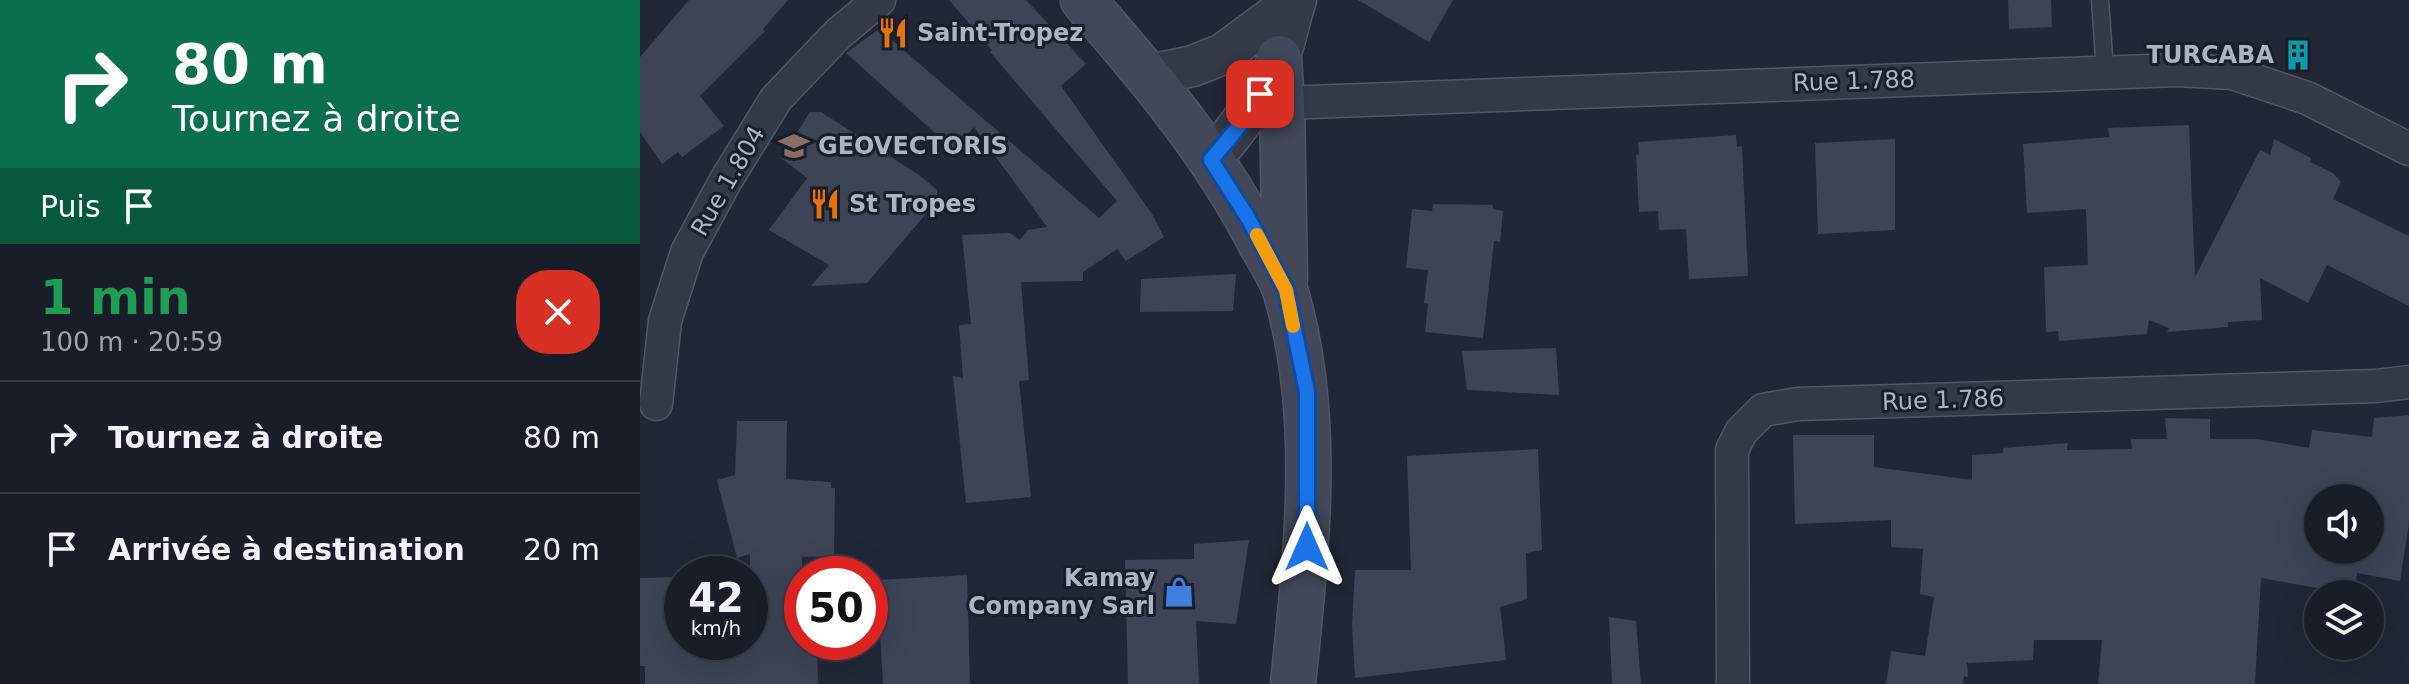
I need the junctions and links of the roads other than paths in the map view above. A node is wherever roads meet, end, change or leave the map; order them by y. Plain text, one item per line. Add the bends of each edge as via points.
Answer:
1 (879, 0) edge
2 (1083, 0) edge
3 (2100, 0) edge
4 (1296, 1) edge
5 (1279, 58) junction
6 (2105, 71) junction
7 (1149, 75) junction
8 (1282, 103) junction
9 (2409, 149) edge
10 (1211, 160) junction
11 (1286, 290) junction
12 (2409, 382) edge
13 (656, 404) dead end
14 (1293, 684) edge
15 (1733, 684) edge

1 - 13 street, Rue 1.804 via 776,99 726,180 682,266 665,321
2 - 7 main road
3 - 6 lane
4 - 5 street
4 - 7 street via 1223,54
5 - 8 main road
5 - 10 street via 1240,125
6 - 8 street, Rue 1.788
6 - 9 street, Rue 1.788 via 2232,73 2307,98
7 - 10 main road
8 - 11 main road
10 - 11 main road
11 - 14 main road via 1307,392 1307,547
12 - 15 street, Rue 1.786 via 1798,404 1763,410 1732,450

